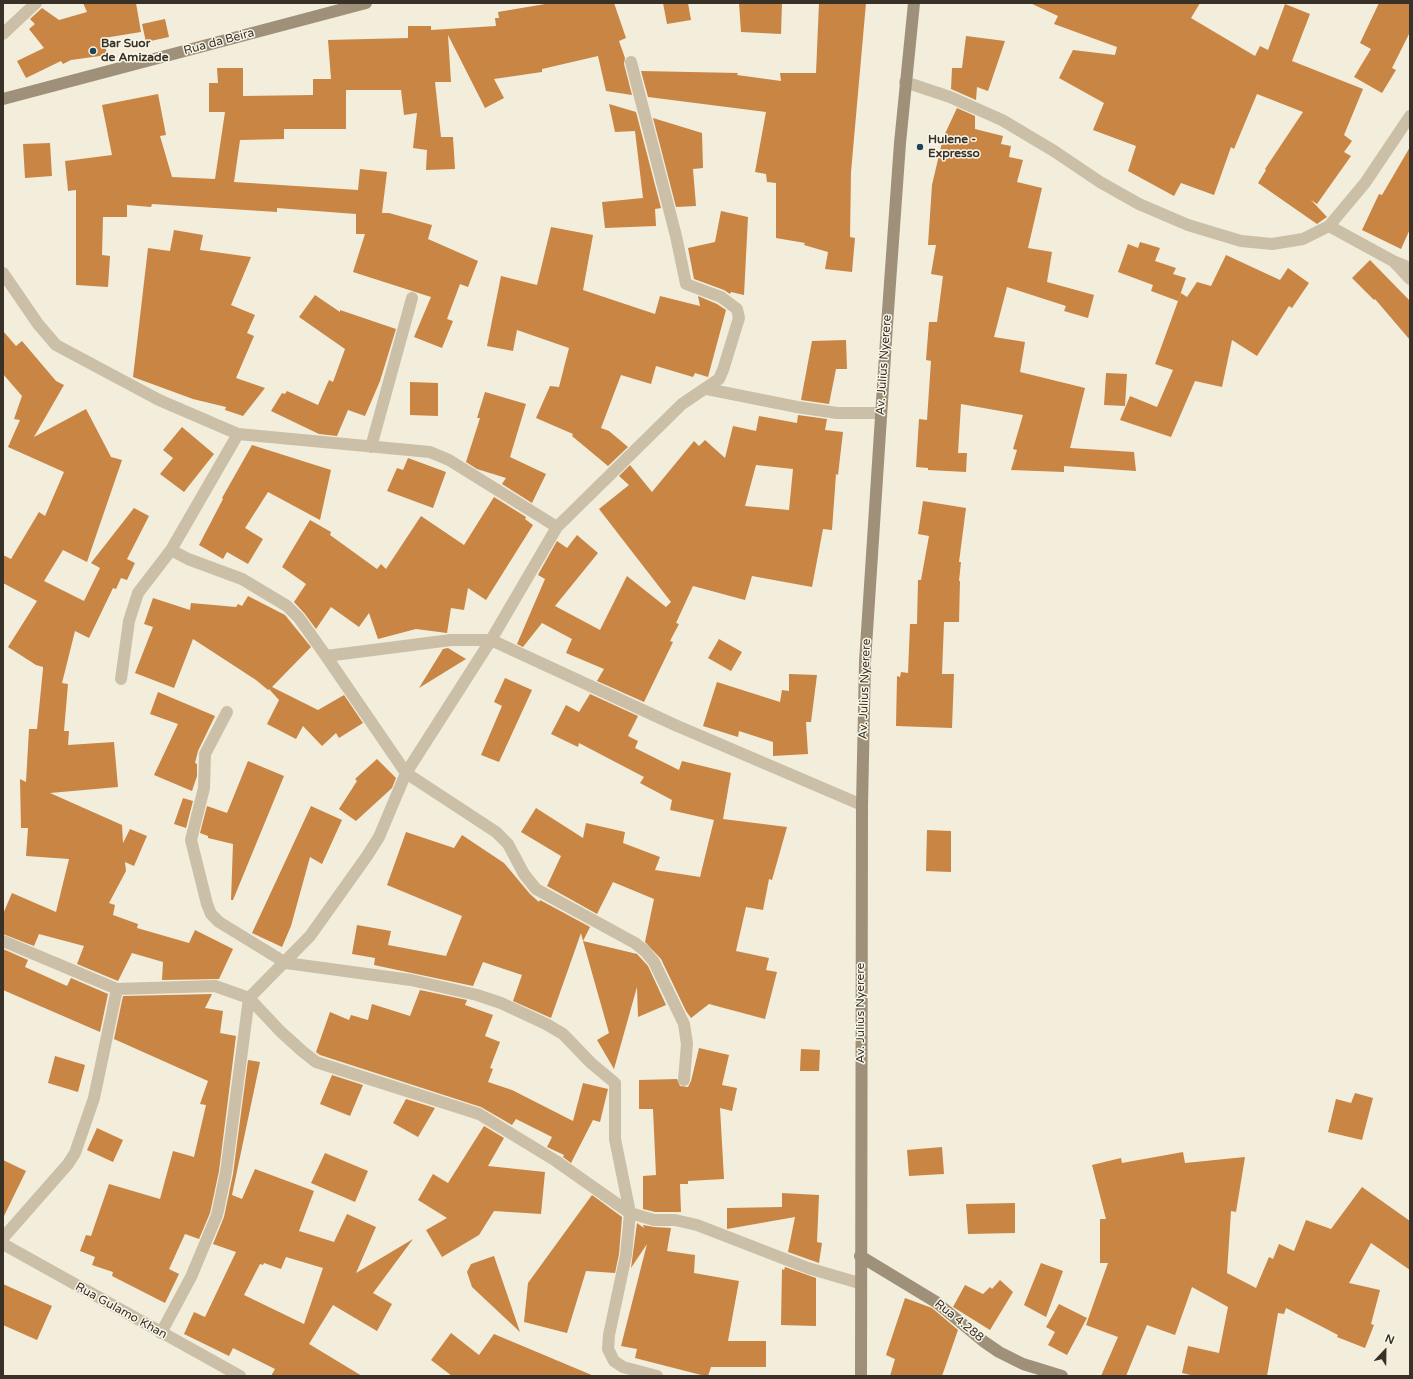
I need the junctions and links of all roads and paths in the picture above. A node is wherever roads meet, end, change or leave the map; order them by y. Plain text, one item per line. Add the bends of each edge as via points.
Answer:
1 (36, 3) edge
2 (366, 3) edge
3 (914, 3) edge
4 (3, 34) edge
5 (631, 62) dead end
6 (905, 82) junction
7 (3, 98) edge
8 (1410, 116) edge
9 (1329, 226) junction
10 (1393, 261) junction
11 (1410, 268) edge
12 (3, 273) edge
13 (1410, 279) edge
14 (412, 298) dead end
15 (707, 389) junction
16 (881, 413) junction
17 (238, 434) junction
18 (371, 447) junction
19 (556, 527) junction
20 (171, 550) junction
21 (491, 640) junction
22 (326, 656) junction
23 (121, 679) dead end
24 (227, 712) dead end
25 (406, 773) junction
26 (862, 805) junction
27 (3, 941) edge
28 (286, 963) junction
29 (117, 989) junction
30 (249, 998) junction
31 (684, 1080) dead end
32 (630, 1213) junction
33 (3, 1238) edge
34 (3, 1244) edge
35 (860, 1256) junction
36 (860, 1283) junction
37 (161, 1333) junction
38 (240, 1376) edge
39 (657, 1376) edge
40 (861, 1376) edge
41 (1062, 1376) edge

1 - 4 street
2 - 7 main road, Rua da Beira
3 - 6 main road, Av. Julius Nyerere
5 - 15 street via 686,284 730,302 737,309 739,318 721,375
6 - 9 street via 950,97 1002,120 1100,182 1139,204 1188,225 1241,241 1272,244 1303,239
6 - 16 main road, Av. Julius Nyerere
8 - 9 street via 1365,183
9 - 10 street
10 - 11 street
10 - 13 street
12 - 17 street via 38,324 56,345 159,400
14 - 18 street
15 - 16 street via 837,413
15 - 19 street via 682,404
16 - 26 main road, Av. Julius Nyerere via 865,662
17 - 18 street
17 - 20 street
18 - 19 street via 430,452 449,460
19 - 21 street
20 - 22 street via 242,579 287,606
20 - 23 street via 138,593 129,621
21 - 22 street via 451,640
21 - 25 street
21 - 26 street via 674,725
22 - 25 street
24 - 28 street via 205,754 204,788 191,832 192,847 212,914 219,922
25 - 28 street via 379,837 310,936
25 - 31 street via 496,832 508,844 524,874 536,889 635,943 645,951 654,962 684,1024 687,1044
26 - 35 main road, Av. Julius Nyerere
27 - 29 street
28 - 30 street
28 - 32 street via 411,980 477,995 501,1003 563,1034 615,1083 615,1139
29 - 30 street via 215,986
29 - 33 street via 94,1098 75,1153
30 - 32 street via 280,1031 316,1062 479,1114 556,1161
30 - 37 street via 226,1172 217,1215 191,1277
32 - 36 street via 654,1220 675,1220 697,1225 808,1268
32 - 39 street via 626,1256 608,1335 608,1349 614,1361 623,1367
34 - 37 street, Rua Gulamo Khan
35 - 36 main road, Av. Julius Nyerere
35 - 41 main road, Rua 4.288 via 936,1302 983,1342 999,1352 1023,1364
36 - 40 main road, Av. Julius Nyerere
37 - 38 street, Rua Gulamo Khan

